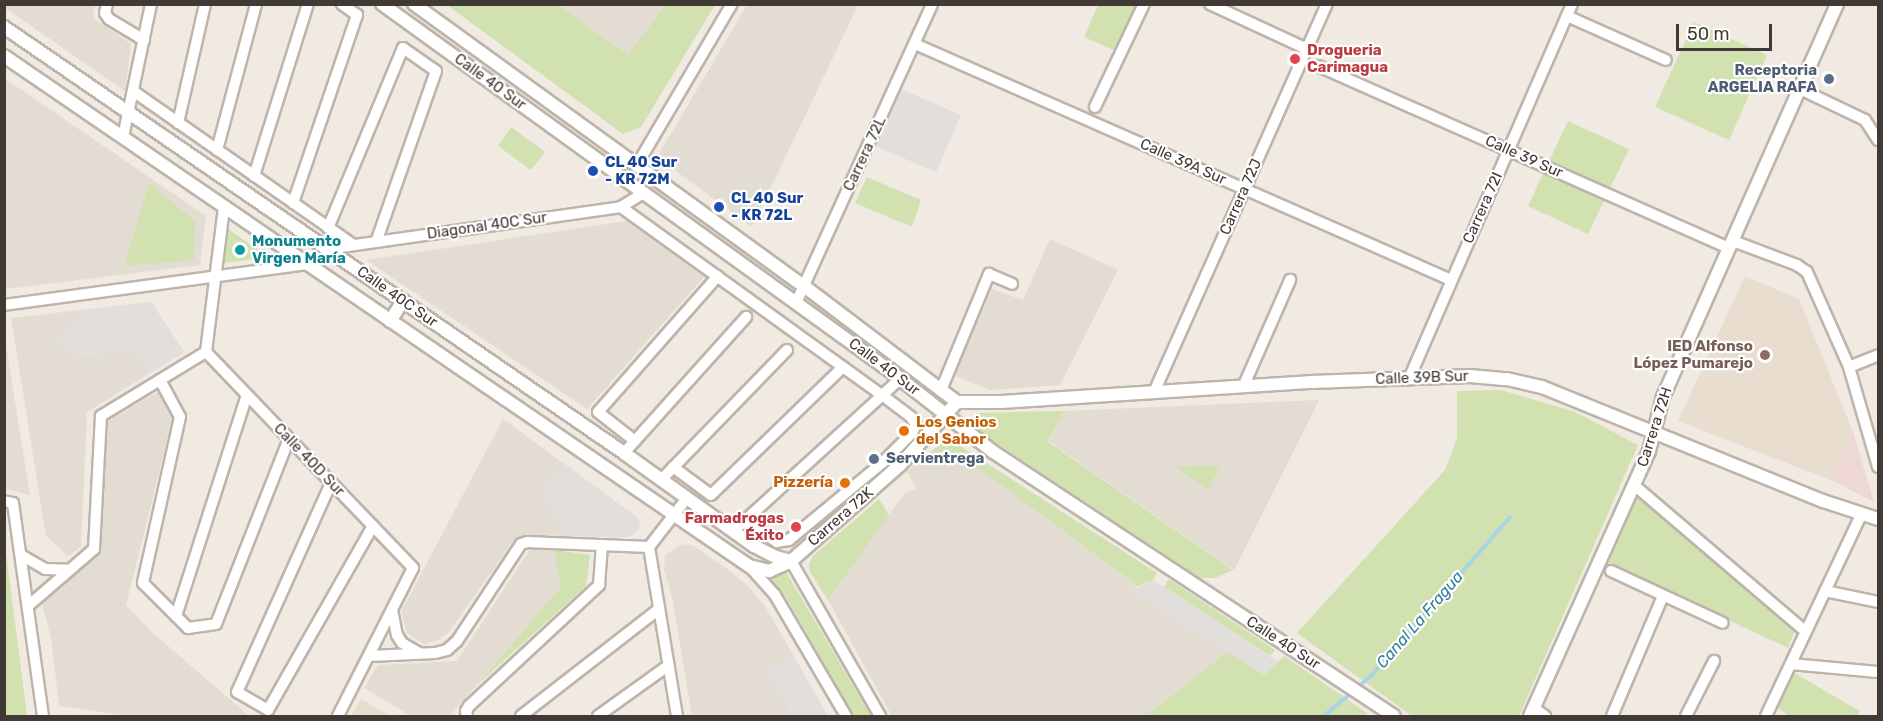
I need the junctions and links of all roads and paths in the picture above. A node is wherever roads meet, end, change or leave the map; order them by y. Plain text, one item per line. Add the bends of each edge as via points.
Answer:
1 (151, 4) edge
2 (205, 4) edge
3 (256, 4) edge
4 (308, 4) edge
5 (342, 4) edge
6 (382, 4) edge
7 (414, 4) edge
8 (732, 4) edge
9 (932, 4) edge
10 (1144, 4) edge
11 (1210, 4) edge
12 (1327, 4) edge
13 (1572, 4) edge
14 (1838, 4) edge
15 (106, 9) edge
16 (1567, 16) junction
17 (4, 27) edge
18 (144, 40) junction
19 (915, 44) junction
20 (1307, 49) junction
21 (4, 56) edge
22 (1666, 60) dead end
23 (1318, 66) dead end
24 (1800, 89) junction
25 (133, 91) junction
26 (1095, 107) dead end
27 (128, 111) junction
28 (178, 123) junction
29 (123, 137) junction
30 (1878, 140) edge
31 (217, 150) junction
32 (1508, 150) junction
33 (637, 165) junction
34 (254, 176) junction
35 (1245, 188) junction
36 (643, 193) junction
37 (293, 203) junction
38 (224, 207) junction
39 (621, 207) junction
40 (328, 228) junction
41 (376, 242) junction
42 (1731, 244) junction
43 (354, 245) junction
44 (327, 249) junction
45 (306, 264) junction
46 (217, 276) junction
47 (718, 276) junction
48 (1290, 279) dead end
49 (1451, 280) junction
50 (1012, 284) dead end
51 (804, 286) junction
52 (403, 301) junction
53 (796, 303) junction
54 (4, 305) edge
55 (746, 317) dead end
56 (390, 321) junction
57 (787, 350) dead end
58 (206, 352) junction
59 (1878, 354) edge
60 (843, 367) junction
61 (1849, 367) junction
62 (945, 375) junction
63 (900, 379) junction
64 (1408, 379) junction
65 (160, 380) junction
66 (928, 380) junction
67 (1244, 386) junction
68 (941, 390) junction
69 (1155, 390) junction
70 (247, 395) junction
71 (882, 395) junction
72 (957, 402) junction
73 (946, 415) junction
74 (914, 420) joint
75 (1654, 433) junction
76 (290, 439) junction
77 (635, 441) junction
78 (624, 453) junction
79 (673, 467) junction
80 (1878, 467) edge
81 (661, 480) junction
82 (331, 483) junction
83 (1634, 485) junction
84 (687, 498) junction
85 (9, 502) edge
86 (674, 515) junction
87 (1862, 515) junction
88 (1878, 519) edge
89 (744, 520) junction
90 (808, 525) junction
91 (373, 526) junction
92 (733, 531) junction
93 (818, 537) junction
94 (602, 545) junction
95 (649, 547) junction
96 (21, 555) junction
97 (791, 561) junction
98 (749, 566) junction
99 (68, 570) junction
100 (1611, 571) dead end
101 (1825, 591) junction
102 (1663, 596) junction
103 (1878, 602) edge
104 (28, 606) junction
105 (659, 609) junction
106 (392, 610) junction
107 (176, 616) junction
108 (1723, 623) dead end
109 (1806, 632) junction
110 (422, 654) junction
111 (369, 656) junction
112 (1714, 661) dead end
113 (1791, 664) junction
114 (669, 665) junction
115 (1878, 672) edge
116 (468, 711) edge
117 (1532, 712) edge
118 (43, 717) edge
119 (338, 717) edge
120 (521, 717) edge
121 (598, 717) edge
122 (677, 717) edge
123 (846, 717) edge
124 (880, 717) edge
125 (1394, 717) edge
126 (1545, 717) edge
127 (1612, 717) edge
128 (1686, 717) edge
129 (1766, 717) edge

1 - 18 street
2 - 28 street
3 - 31 street
4 - 34 street
5 - 37 street via 357,15
6 - 36 street, Calle 40 Sur
7 - 33 street, Calle 40 Sur
8 - 33 street
9 - 19 street, Carrera 72L
10 - 26 street
11 - 20 street
12 - 20 street, Carrera 72J
13 - 16 street, Carrera 72I
14 - 24 street, Carrera 72H
15 - 18 street via 109,19
16 - 22 street
16 - 32 street, Carrera 72I
17 - 27 street, Calle 40C Sur
18 - 25 street
19 - 35 street, Calle 39A Sur
19 - 51 street, Carrera 72L
20 - 35 street, Carrera 72J
21 - 29 street, Calle 40C Sur
23 - 32 street, Calle 39 Sur
24 - 30 street via 1865,120
24 - 42 street, Carrera 72H
25 - 27 street
25 - 28 street, Calle 40C Sur
27 - 29 street
27 - 44 street, Calle 40C Sur
28 - 31 street, Calle 40C Sur
29 - 38 street, Calle 40C Sur
31 - 34 street, Calle 40C Sur
32 - 42 street, Calle 39 Sur
32 - 49 street, Carrera 72I
33 - 51 street, Calle 40 Sur
34 - 37 street, Calle 40C Sur
35 - 49 street, Calle 39A Sur
35 - 69 street, Carrera 72J
36 - 39 street, Diagonal 40C Sur
36 - 53 street, Calle 40 Sur
37 - 40 street, Calle 40C Sur
38 - 45 street, Calle 40C Sur
38 - 46 street
39 - 41 street, Diagonal 40C Sur
39 - 47 street, Calle 40 Sur
40 - 41 street, Calle 40 Sur via 403,48 436,71
40 - 43 street, Calle 40C Sur
41 - 43 street, Diagonal 40C Sur
42 - 61 street, Calle 39 Sur via 1797,265 1806,272
42 - 75 street, Carrera 72H via 1663,397
43 - 44 street, Diagonal 40C Sur
44 - 52 street, Calle 40C Sur
45 - 46 street
45 - 56 street, Calle 40C Sur
46 - 54 street
46 - 58 street
47 - 60 street, Calle 40 Sur
47 - 77 street via 598,412
48 - 67 street
49 - 64 street, Carrera 72I
50 - 62 street via 989,274
51 - 53 street, Carrera 72L
51 - 66 street, Calle 40 Sur
52 - 56 street
52 - 78 street, Calle 40C Sur
53 - 63 street, Calle 40 Sur
55 - 77 street
56 - 86 street, Calle 40C Sur
57 - 79 street
58 - 65 street
58 - 70 street, Calle 40D Sur
59 - 61 street
60 - 71 street, Calle 40 Sur
60 - 79 street via 711,495
61 - 80 street
62 - 66 street
62 - 68 street
63 - 71 street
63 - 73 street, Calle 40 Sur
64 - 67 street, Calle 39B Sur
64 - 75 street, Calle 39B Sur via 1470,376 1525,382
65 - 99 street via 101,416 94,549
65 - 107 street via 180,417 144,583
66 - 68 street, Calle 40 Sur
67 - 69 street, Calle 39B Sur
68 - 72 street, Calle 40 Sur
69 - 72 street, Calle 39B Sur
70 - 76 street, Calle 40D Sur
70 - 107 street
71 - 74 street, Calle 40 Sur
71 - 89 street
72 - 73 street
73 - 93 street, Carrera 72K via 900,465
73 - 125 street, Calle 40 Sur via 992,451 1167,569
74 - 90 street, Carrera 72K via 915,428 889,456
75 - 83 street, Carrera 72H
75 - 87 street, Calle 39B Sur
76 - 82 street, Calle 40D Sur
76 - 107 street via 216,624 188,628
77 - 78 street
78 - 81 street, Calle 40C Sur
79 - 81 street
81 - 84 street, Calle 40C Sur
82 - 91 street, Calle 40D Sur
82 - 91 street via 237,692 268,710
83 - 109 street
83 - 117 street, Carrera 72H
84 - 86 street
84 - 92 street, Calle 40C Sur
85 - 96 street
86 - 95 street
86 - 98 street, Calle 40C Sur
87 - 88 street, Calle 39B Sur
87 - 101 street
89 - 90 street, Carrera 72K via 783,543
89 - 92 street
90 - 93 street
91 - 106 street, Calle 40D Sur via 412,568
92 - 97 street, Calle 40C Sur via 763,552
93 - 97 street, Carrera 72K
94 - 95 street
94 - 110 street via 527,542 516,549 457,641 447,650
94 - 116 street via 599,585
95 - 105 street
96 - 99 street via 45,568
96 - 104 street
97 - 98 street, Carrera 72K via 769,571
97 - 124 street
98 - 123 street via 774,595
99 - 104 street
100 - 102 street
101 - 103 street
101 - 109 street
102 - 108 street
102 - 127 street
104 - 118 street
105 - 114 street
105 - 120 street
106 - 110 street via 402,643
106 - 111 street
109 - 113 street
110 - 111 street
111 - 119 street
112 - 128 street
113 - 115 street
113 - 129 street
114 - 121 street
114 - 122 street
117 - 126 street

